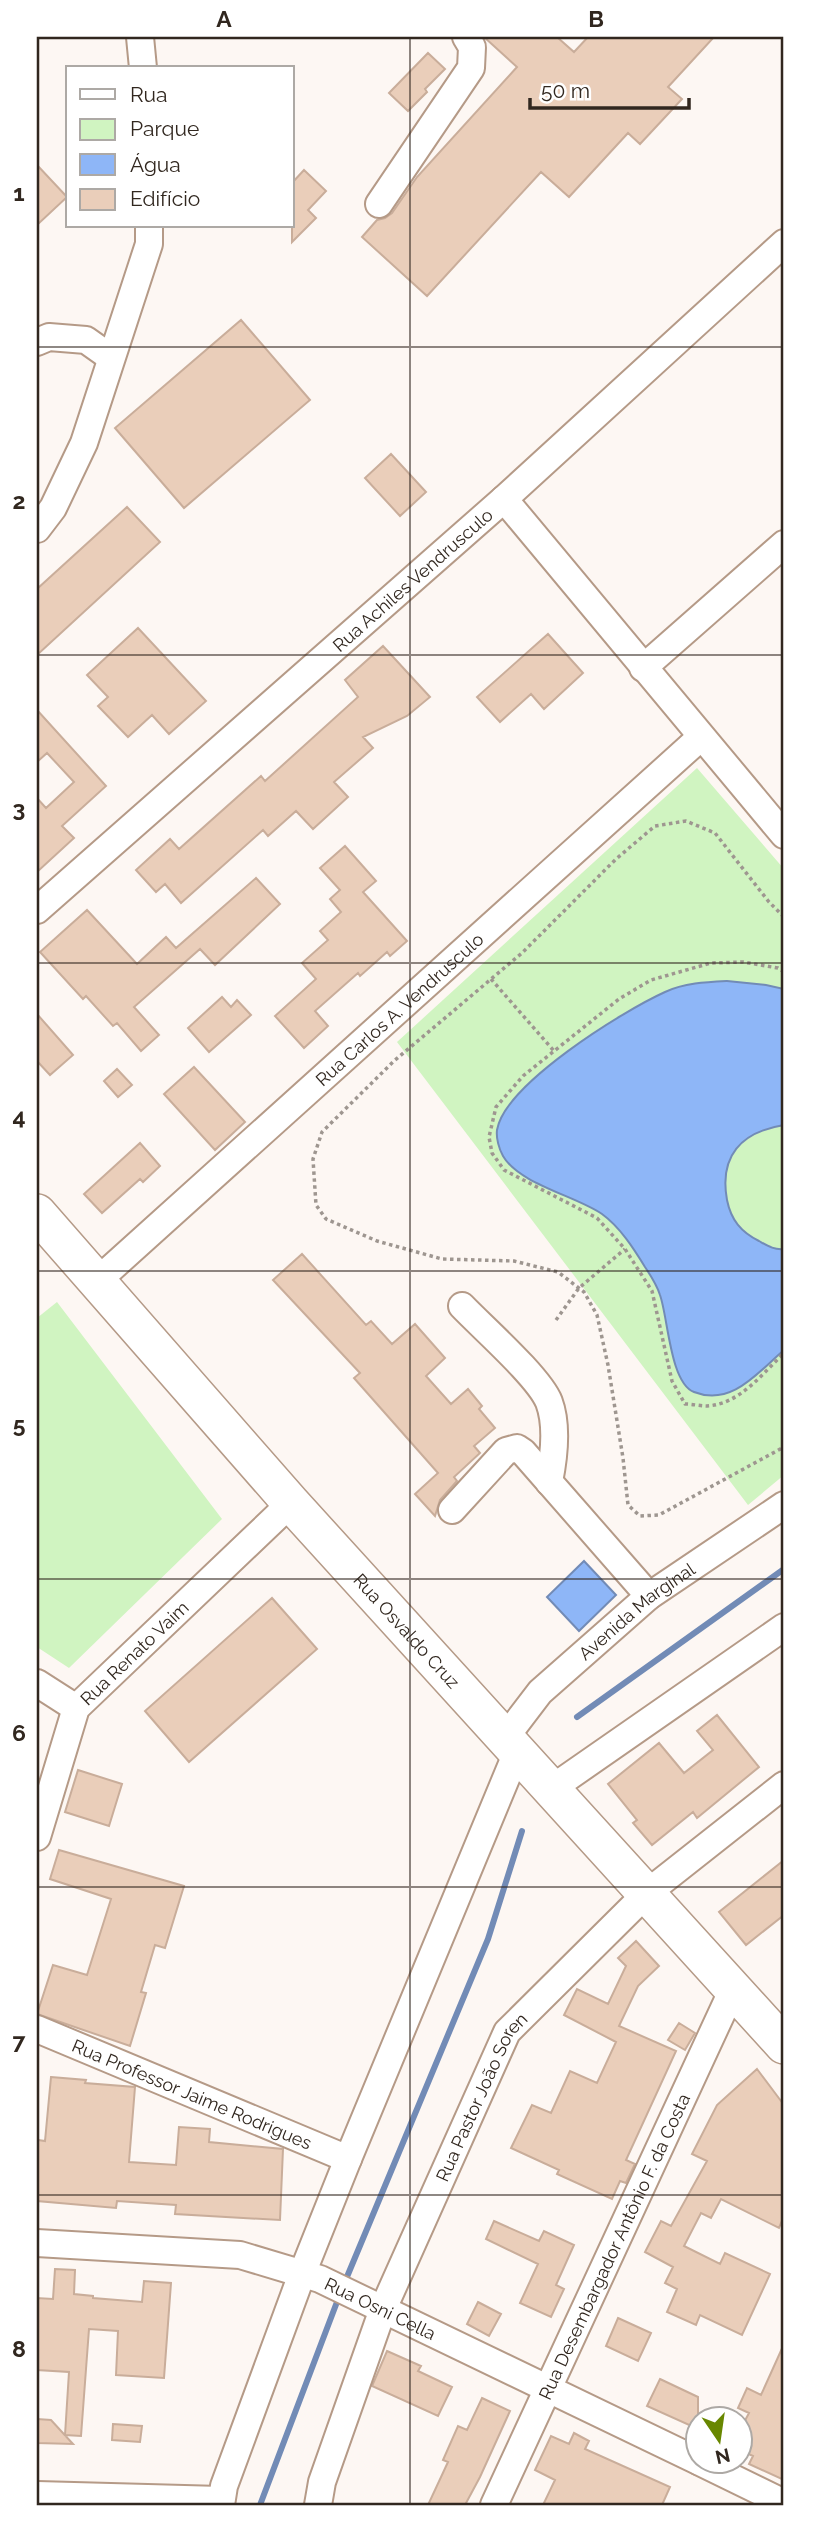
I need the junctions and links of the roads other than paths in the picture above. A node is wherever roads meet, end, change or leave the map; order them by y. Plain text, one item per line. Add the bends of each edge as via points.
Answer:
1 (140, 37) edge
2 (466, 37) edge
3 (143, 66) edge
4 (379, 204) dead end
5 (149, 228) edge
6 (784, 243) edge
7 (37, 341) edge
8 (110, 357) junction
9 (504, 499) junction
10 (37, 529) edge
11 (784, 544) edge
12 (643, 667) junction
13 (701, 737) junction
14 (783, 831) edge
15 (37, 910) edge
16 (37, 1213) edge
17 (96, 1282) junction
18 (462, 1306) dead end
19 (549, 1482) junction
20 (291, 1503) junction
21 (784, 1505) edge
22 (452, 1510) dead end
23 (649, 1596) junction
24 (784, 1627) edge
25 (37, 1683) edge
26 (76, 1708) junction
27 (511, 1745) junction
28 (784, 1785) edge
29 (551, 1788) junction
30 (37, 1837) edge
31 (647, 1893) junction
32 (733, 1989) junction
33 (37, 2029) edge
34 (779, 2030) edge
35 (348, 2159) junction
36 (37, 2243) edge
37 (311, 2277) junction
38 (383, 2309) junction
39 (549, 2388) junction
40 (684, 2454) edge
41 (729, 2476) edge
42 (37, 2495) edge
43 (221, 2503) edge
44 (784, 2503) edge
45 (318, 2505) edge
46 (494, 2505) edge

1 - 3 street
2 - 4 street via 472,47 471,68
5 - 8 street via 149,244
6 - 9 street, Rua Achiles Vendrusculo
7 - 8 street via 49,337 86,340
8 - 10 street via 84,443 53,508
9 - 12 street
9 - 15 street, Rua Achiles Vendrusculo
11 - 12 street
12 - 13 street
13 - 14 street
13 - 17 street, Rua Carlos A. Vendrusculo
16 - 17 highway, Rua Osvaldo Cruz
17 - 20 highway, Rua Osvaldo Cruz
18 - 19 street via 543,1390 551,1409 555,1455
19 - 22 street via 523,1452 511,1448
19 - 23 street
20 - 26 street, Rua Renato Vaim
20 - 27 highway, Rua Osvaldo Cruz
21 - 23 street, Avenida Marginal
23 - 27 street, Avenida Marginal via 540,1692
24 - 29 street
25 - 26 street
26 - 30 street, Rua Renato Vaim
27 - 29 highway, Rua Osvaldo Cruz
27 - 35 street
28 - 31 street, Rua Pastor João Soren
29 - 31 highway, Rua Osvaldo Cruz
31 - 32 highway, Rua Osvaldo Cruz
31 - 38 street, Rua Pastor João Soren via 507,2032
32 - 34 highway, Rua Osvaldo Cruz
32 - 39 street, Rua Desembargador Antônio F. da Costa
33 - 35 street, Rua Professor Jaime Rodrigues
35 - 37 street
36 - 37 street, Rua Osni Cella via 240,2255
37 - 38 street, Rua Osni Cella
37 - 43 street via 224,2486
38 - 39 street, Rua Osni Cella
38 - 45 street, Rua Pastor João Soren via 321,2482
39 - 40 street, Rua Osni Cella
39 - 46 street, Rua Desembargador Antônio F. da Costa
41 - 44 street, Rua Osni Cella
42 - 43 street

